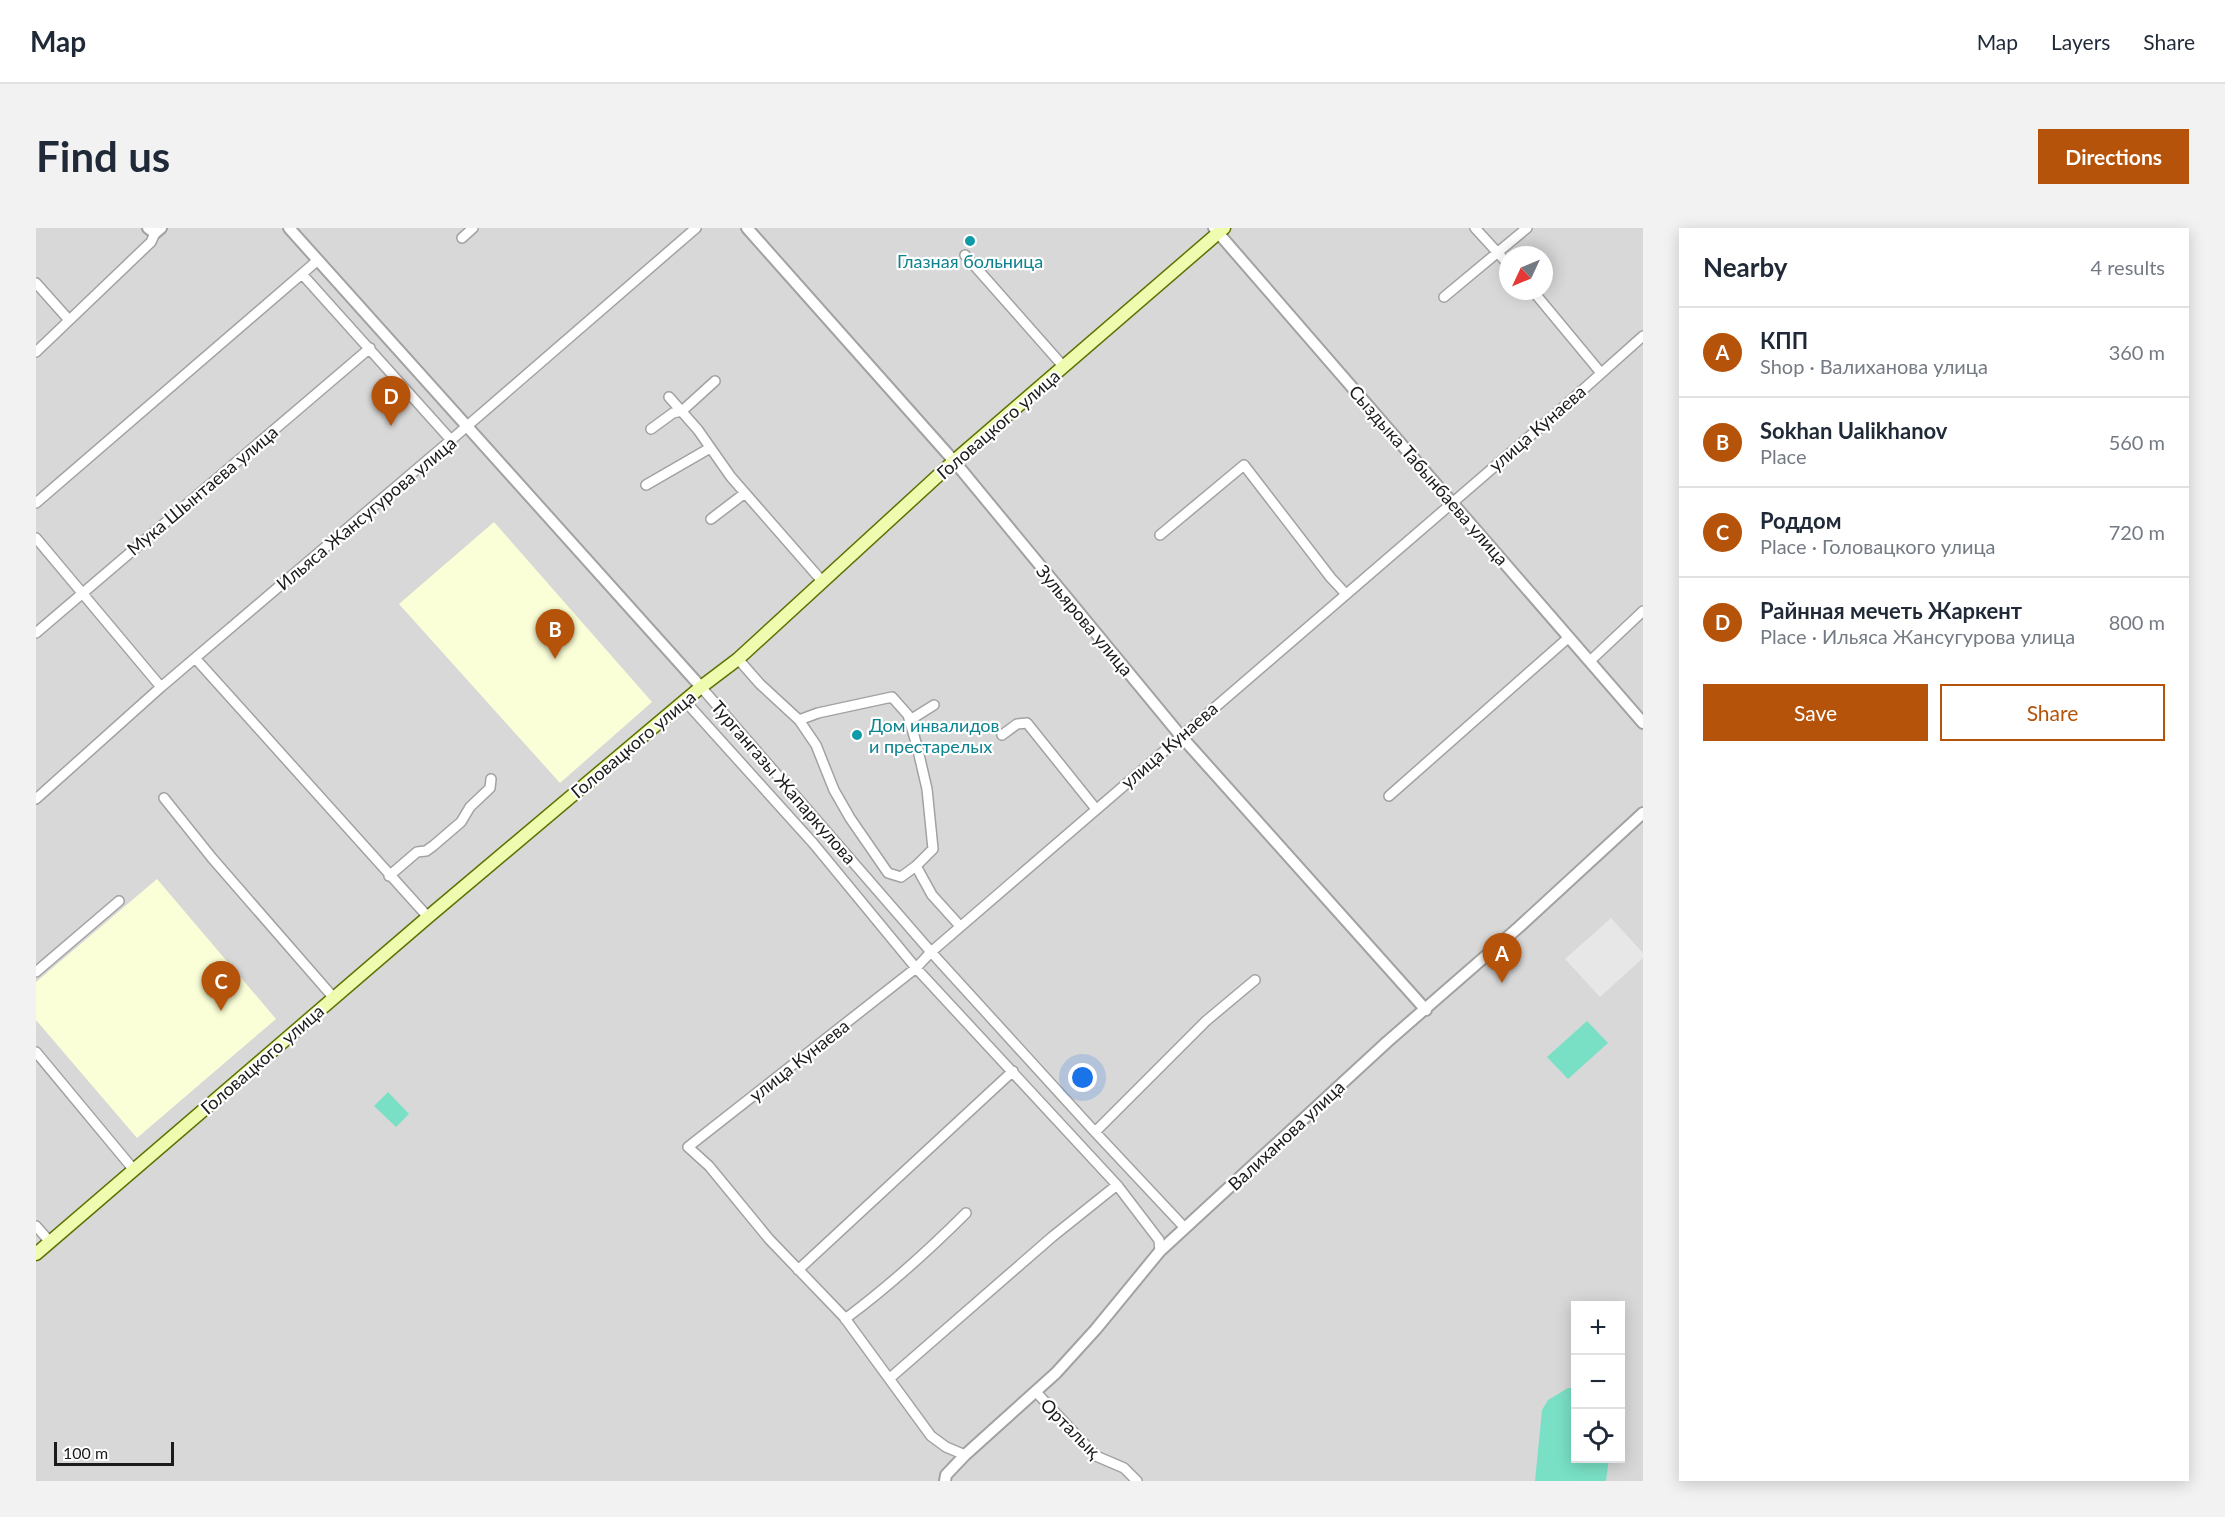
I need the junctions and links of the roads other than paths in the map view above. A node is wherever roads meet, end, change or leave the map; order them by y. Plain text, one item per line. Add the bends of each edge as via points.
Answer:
1 (288, 228) edge
2 (472, 228) edge
3 (696, 228) edge
4 (747, 228) edge
5 (1475, 228) edge
6 (1527, 228) edge
7 (155, 230) edge
8 (1219, 230) edge
9 (462, 238) dead end
10 (1497, 252) junction
11 (965, 255) dead end
12 (318, 260) junction
13 (302, 274) junction
14 (36, 283) edge
15 (1444, 297) dead end
16 (1540, 300) edge
17 (69, 320) junction
18 (1643, 336) edge
19 (370, 348) junction
20 (36, 352) edge
21 (1063, 366) junction
22 (1601, 373) junction
23 (715, 381) dead end
24 (669, 397) dead end
25 (682, 411) junction
26 (466, 428) junction
27 (651, 429) dead end
28 (451, 440) junction
29 (710, 448) junction
30 (954, 461) junction
31 (646, 485) dead end
32 (745, 493) junction
33 (1452, 501) junction
34 (36, 503) edge
35 (711, 519) dead end
36 (1160, 535) dead end
37 (36, 538) edge
38 (822, 581) junction
39 (82, 592) junction
40 (1346, 594) junction
41 (1643, 611) edge
42 (36, 633) edge
43 (1568, 638) junction
44 (195, 658) junction
45 (738, 658) junction
46 (1590, 661) junction
47 (161, 687) junction
48 (701, 687) junction
49 (685, 701) junction
50 (934, 705) dead end
51 (799, 720) junction
52 (910, 720) junction
53 (1643, 723) edge
54 (1002, 735) dead end
55 (1180, 735) junction
56 (491, 779) dead end
57 (1389, 796) dead end
58 (164, 798) dead end
59 (36, 799) edge
60 (1096, 808) junction
61 (1643, 813) edge
62 (916, 866) junction
63 (389, 876) junction
64 (119, 901) dead end
65 (428, 917) junction
66 (960, 926) junction
67 (931, 951) junction
68 (916, 968) junction
69 (36, 972) edge
70 (1255, 980) dead end
71 (333, 998) junction
72 (1426, 1010) junction
73 (36, 1053) edge
74 (1012, 1071) junction
75 (1095, 1132) junction
76 (134, 1170) junction
77 (1117, 1185) junction
78 (966, 1213) dead end
79 (36, 1226) edge
80 (1185, 1228) junction
81 (50, 1242) junction
82 (1160, 1251) junction
83 (36, 1254) edge
84 (798, 1270) junction
85 (845, 1319) junction
86 (890, 1378) junction
87 (1036, 1392) junction
88 (964, 1455) junction
89 (943, 1479) edge
90 (1137, 1481) edge

1 - 12 street, Тургангазы Жапаркулова
2 - 9 street
3 - 26 street, Ильяса Жансугурова улица
4 - 30 street, Зульярова улица
5 - 10 street
6 - 10 street
7 - 17 street via 150,242
8 - 21 main road, Головацкого улица
8 - 33 street, Сыздыка Табынбаева улица
10 - 15 street
11 - 21 street
12 - 13 street
12 - 26 street, Тургангазы Жапаркулова
13 - 19 street
13 - 34 street
14 - 17 street
16 - 22 street
17 - 20 street
18 - 22 street, улица Кунаева
19 - 28 street
19 - 39 street, Мука Шынтаева улица
21 - 30 main road, Головацкого улица
22 - 33 street, улица Кунаева
23 - 25 street
24 - 25 street
25 - 27 street
25 - 29 street
26 - 28 street, Ильяса Жансугурова улица
26 - 48 street, Тургангазы Жапаркулова
28 - 44 street, Ильяса Жансугурова улица
29 - 31 street
29 - 32 street
30 - 38 main road, Головацкого улица
30 - 55 street, Зульярова улица
32 - 35 street
32 - 38 street
33 - 40 street, улица Кунаева
33 - 43 street, Сыздыка Табынбаева улица
36 - 40 street via 1244,465
37 - 39 street
38 - 45 main road, Головацкого улица
39 - 42 street, Мука Шынтаева улица
39 - 47 street
40 - 55 street, улица Кунаева
41 - 46 street
43 - 46 street, Сыздыка Табынбаева улица
43 - 57 street
44 - 47 street, Ильяса Жансугурова улица
44 - 63 street
45 - 48 main road, Головацкого улица
45 - 51 street
46 - 53 street, Сыздыка Табынбаева улица
47 - 59 street, Ильяса Жансугурова улица
48 - 49 main road, Головацкого улица
48 - 67 street, Тургангазы Жапаркулова
49 - 65 main road, Головацкого улица
49 - 68 street, Тургангазы Жапаркулова via 813,843
50 - 52 street
51 - 52 street via 892,698
51 - 62 street via 816,745 834,790 888,873 901,877
52 - 62 street via 927,789 933,849
54 - 60 street via 1017,724 1027,723
55 - 60 street, улица Кунаева
55 - 72 street, Зульярова улица
56 - 63 street via 490,788 461,822
58 - 71 street
60 - 66 street, улица Кунаева
61 - 72 street, Валиханова улица
62 - 66 street via 932,895
63 - 65 street
64 - 69 street
65 - 71 main road, Головацкого улица
66 - 67 street, улица Кунаева
67 - 68 street, улица Кунаева
67 - 75 street, Тургангазы Жапаркулова
68 - 74 street, Тургангазы Жапаркулова
68 - 84 street, улица Кунаева via 688,1148 709,1166
70 - 75 street via 1206,1021
71 - 76 main road, Головацкого улица
72 - 80 street, Валиханова улица
73 - 76 street
74 - 77 street, Тургангазы Жапаркулова
74 - 84 street
75 - 80 street, Тургангазы Жапаркулова
76 - 81 main road, Головацкого улица
77 - 82 street, Тургангазы Жапаркулова via 1159,1240
77 - 86 street
78 - 85 street
79 - 81 street
80 - 82 street, Валиханова улица
81 - 83 main road, Головацкого улица
82 - 87 street, Валиханова улица via 1096,1329
84 - 85 street
85 - 86 street
86 - 88 street via 931,1436
87 - 88 street, Валиханова улица
87 - 90 street, Орталық via 1096,1456 1124,1468
88 - 89 street, Валиханова улица

